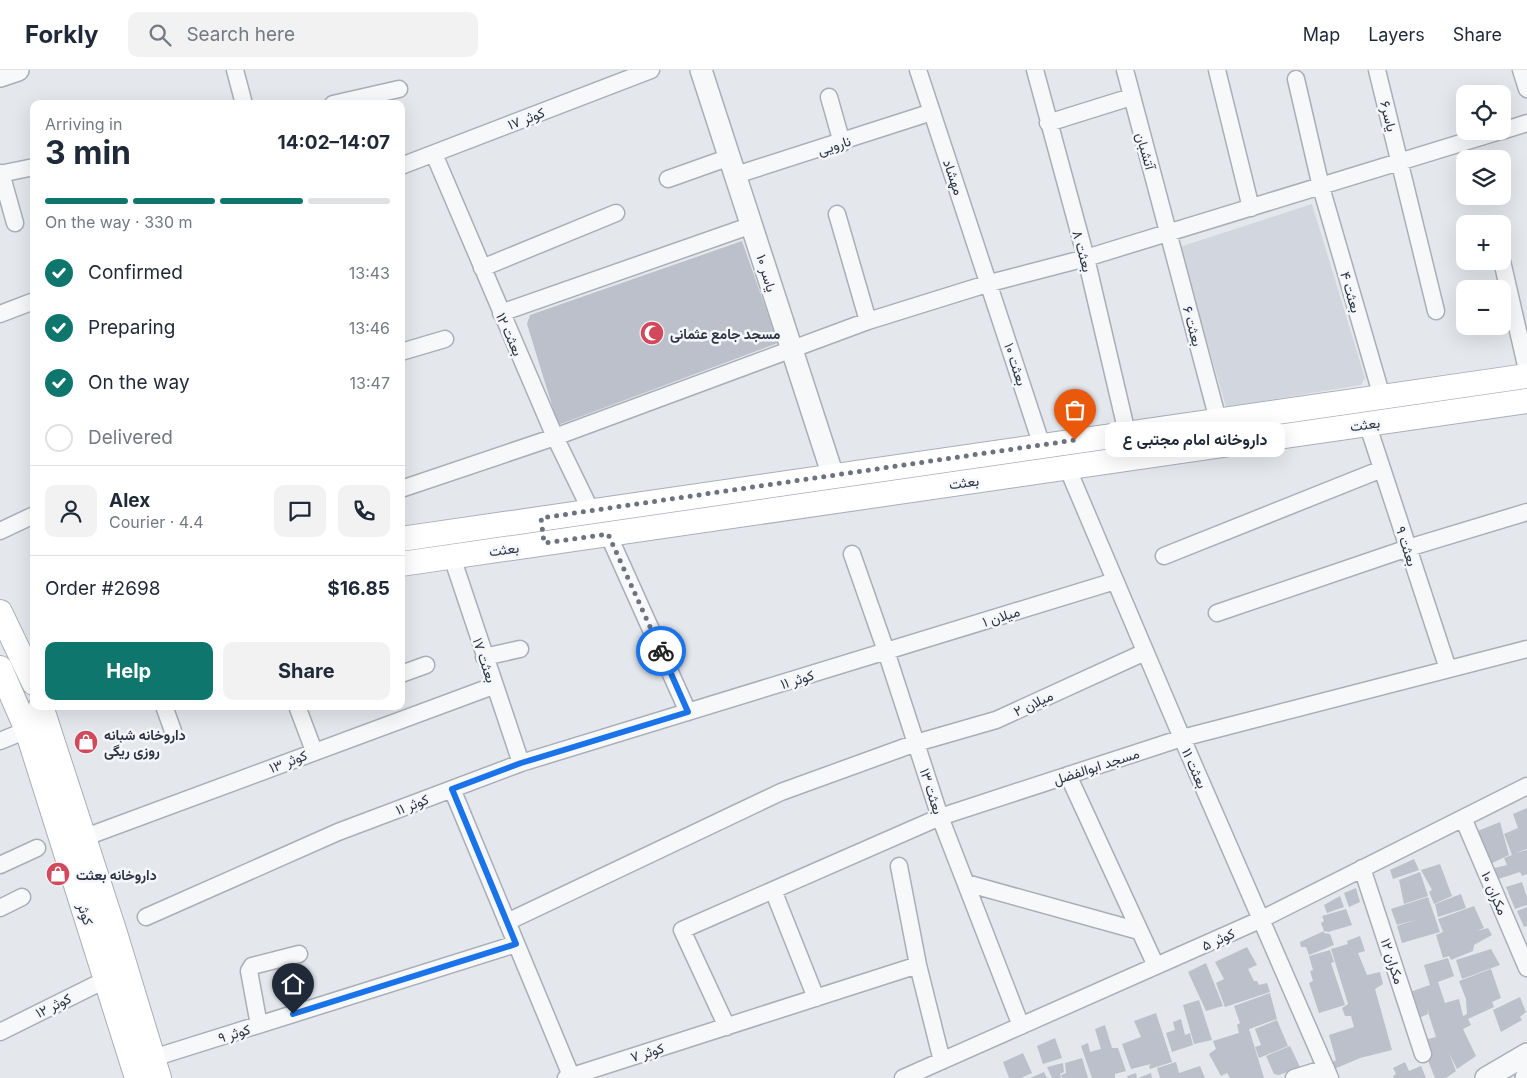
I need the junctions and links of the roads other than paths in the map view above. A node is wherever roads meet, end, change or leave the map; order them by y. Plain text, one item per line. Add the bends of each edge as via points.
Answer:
1 (18, 70) edge
2 (235, 70) edge
3 (651, 70) edge
4 (701, 70) edge
5 (918, 70) edge
6 (1035, 70) edge
7 (1125, 70) edge
8 (1217, 70) edge
9 (1377, 70) edge
10 (1521, 70) edge
11 (0, 76) edge
12 (1296, 79) dead end
13 (399, 89) dead end
14 (1527, 89) edge
15 (829, 97) dead end
16 (1130, 97) junction
17 (243, 100) edge
18 (351, 100) edge
19 (932, 112) junction
20 (1048, 123) junction
21 (1527, 123) edge
22 (1511, 128) edge
23 (1471, 140) edge
24 (842, 143) junction
25 (434, 154) junction
26 (1400, 161) junction
27 (405, 165) edge
28 (733, 166) junction
29 (30, 168) edge
30 (0, 173) edge
31 (668, 179) dead end
32 (1321, 187) junction
33 (1251, 208) junction
34 (616, 213) dead end
35 (837, 214) dead end
36 (15, 223) dead end
37 (752, 225) junction
38 (1168, 232) junction
39 (1086, 258) junction
40 (482, 268) junction
41 (1504, 270) edge
42 (990, 283) junction
43 (30, 303) edge
44 (1436, 311) dead end
45 (0, 314) edge
46 (501, 314) junction
47 (868, 321) junction
48 (444, 339) dead end
49 (790, 348) junction
50 (405, 351) edge
51 (1527, 370) edge
52 (1527, 376) edge
53 (1382, 397) junction
54 (1527, 401) edge
55 (1218, 420) junction
56 (1367, 423) junction
57 (1127, 433) junction
58 (555, 437) junction
59 (1042, 446) junction
60 (1067, 467) junction
61 (1382, 469) junction
62 (833, 476) junction
63 (405, 488) edge
64 (591, 511) junction
65 (1527, 512) edge
66 (30, 517) edge
67 (541, 518) junction
68 (0, 531) edge
69 (608, 534) junction
70 (405, 538) edge
71 (544, 543) junction
72 (1408, 548) junction
73 (852, 554) dead end
74 (452, 556) junction
75 (1164, 556) dead end
76 (405, 563) edge
77 (1115, 581) junction
78 (0, 612) edge
79 (1217, 612) dead end
80 (520, 649) dead end
81 (1527, 649) edge
82 (886, 651) junction
83 (1145, 652) junction
84 (28, 655) edge
85 (484, 657) junction
86 (426, 665) dead end
87 (0, 666) edge
88 (1448, 670) junction
89 (405, 673) edge
90 (30, 684) edge
91 (493, 686) junction
92 (6, 692) edge
93 (42, 710) edge
94 (165, 710) edge
95 (303, 710) edge
96 (688, 712) junction
97 (27, 730) junction
98 (173, 731) dead end
99 (1182, 738) junction
100 (0, 741) edge
101 (916, 743) junction
102 (314, 750) junction
103 (521, 763) junction
104 (1068, 775) junction
105 (1527, 786) edge
106 (452, 789) junction
107 (940, 817) junction
108 (1463, 818) junction
109 (83, 838) junction
110 (37, 848) dead end
111 (0, 865) edge
112 (898, 866) dead end
113 (1362, 868) junction
114 (966, 883) junction
115 (773, 890) junction
116 (22, 897) dead end
117 (0, 908) edge
118 (146, 917) dead end
119 (1262, 920) junction
120 (507, 922) junction
121 (1139, 931) junction
122 (516, 944) junction
123 (299, 954) dead end
124 (918, 965) junction
125 (1156, 966) junction
126 (1527, 968) edge
127 (107, 979) junction
128 (816, 998) junction
129 (259, 1025) junction
130 (1021, 1026) junction
131 (727, 1027) junction
132 (0, 1032) edge
133 (1423, 1054) dead end
134 (1527, 1054) edge
135 (942, 1061) junction
136 (156, 1068) edge
137 (1328, 1073) edge
138 (570, 1077) edge
139 (137, 1078) edge
140 (903, 1078) edge
141 (1294, 1078) edge
142 (1486, 1078) edge

1 - 11 street
2 - 17 street
3 - 25 street, کوثر ۱۷
4 - 28 street, یاسر ۱۰
5 - 19 street, مهشاد
6 - 20 street, بعثت ۸
7 - 16 street, آتشبان
8 - 33 street
9 - 26 street, یاسر۶
10 - 14 street
12 - 32 street, بعثت ۴
13 - 18 street
15 - 24 street
16 - 20 street
16 - 38 street, آتشبان
19 - 24 street, نارویی
19 - 42 street, مهشاد
20 - 39 street, بعثت ۸
21 - 22 street
23 - 26 street
24 - 28 street, نارویی
25 - 27 street, کوثر ۱۷
25 - 40 street, بعثت ۱۲
26 - 32 street
26 - 44 street, یاسر۶
28 - 31 street, نارویی
28 - 37 street, یاسر ۱۰
29 - 30 street
30 - 36 street
32 - 33 street
32 - 53 street, بعثت ۴
33 - 38 street
34 - 40 street
35 - 47 street
37 - 46 street
37 - 49 street, یاسر ۱۰
38 - 39 street
38 - 55 street, بعثت ۶
39 - 42 street
39 - 57 street, بعثت ۸
40 - 46 street, بعثت ۱۲
41 - 51 street
42 - 47 street
42 - 59 street, بعثت ۱۰
43 - 45 street
46 - 58 street, بعثت ۱۲
47 - 49 street
48 - 50 street
49 - 58 street
49 - 62 street, یاسر ۱۰
52 - 53 main road, بعثت
53 - 55 main road, بعثت
54 - 56 main road, بعثت
55 - 57 main road, بعثت
56 - 60 main road, بعثت
56 - 61 street, بعثت ۹
57 - 59 main road, بعثت
58 - 63 street
58 - 64 street, بعثت ۱۲
59 - 62 main road, بعثت
60 - 69 main road, بعثت
60 - 77 street, بعثت ۱۱
61 - 72 street, بعثت ۹
61 - 75 street
62 - 64 main road, بعثت
64 - 67 main road, بعثت
65 - 72 street
66 - 68 street
67 - 70 main road, بعثت
67 - 71 main road
69 - 71 main road, بعثت
69 - 96 street
71 - 74 main road, بعثت
72 - 79 street
72 - 88 street, بعثت ۹
73 - 82 street, بعثت ۱۳
74 - 76 main road, بعثت
74 - 85 street, بعثت ۱۷
77 - 82 street, میلان ۱
77 - 83 street, بعثت ۱۱
78 - 84 main road
80 - 85 street
81 - 88 street, مسجد ابوالفضل
82 - 96 street, کوثر ۱۱
82 - 101 street, بعثت ۱۳
83 - 99 street, بعثت ۱۱
83 - 101 street, میلان ۲ via 996,720
84 - 87 main road
85 - 91 street, بعثت ۱۷
86 - 89 street
87 - 92 main road, کوثر
88 - 99 street, مسجد ابوالفضل
90 - 92 main road
91 - 102 street, کوثر ۱۳
91 - 103 street, بعثت ۱۷
92 - 97 main road, کوثر
93 - 109 main road, کوثر
94 - 98 street
95 - 102 street
96 - 103 street, کوثر ۱۱
97 - 100 street
97 - 127 main road, کوثر
99 - 104 street, مسجد ابوالفضل
99 - 119 street, بعثت ۱۱
101 - 107 street, بعثت ۱۳
101 - 120 street, میلان ۲ via 781,792
102 - 109 street, کوثر ۱۳
103 - 106 street, کوثر ۱۱
104 - 107 street, مسجد ابوالفضل
104 - 121 street
105 - 108 street, کوثر ۵
106 - 118 street, کوثر ۱۱ via 338,832
106 - 120 street
107 - 114 street, بعثت ۱۳
107 - 115 street, مسجد ابوالفضل
108 - 113 street, کوثر ۵
108 - 126 street, مکران ۱۰
109 - 136 main road, کوثر
110 - 111 street
112 - 124 street
113 - 119 street, کوثر ۵
113 - 133 street, مکران ۱۲
114 - 121 street
114 - 130 street, بعثت ۱۳
115 - 128 street
115 - 131 street, مسجد ابوالفضل via 682,930
116 - 117 street
119 - 125 street, کوثر ۵
119 - 137 street, بعثت ۱۱
120 - 122 street
121 - 125 street
122 - 129 street, کوثر ۹
122 - 138 street
123 - 129 street via 252,966 249,971
124 - 128 street, کوثر ۷
124 - 135 street
125 - 130 street, کوثر ۵
127 - 132 street, کوثر ۱۲
127 - 139 main road, کوثر
128 - 131 street, کوثر ۷
129 - 136 street, کوثر ۹
130 - 135 street, کوثر ۵
131 - 138 street, کوثر ۷
134 - 142 street
135 - 140 street, کوثر ۵
137 - 141 street

